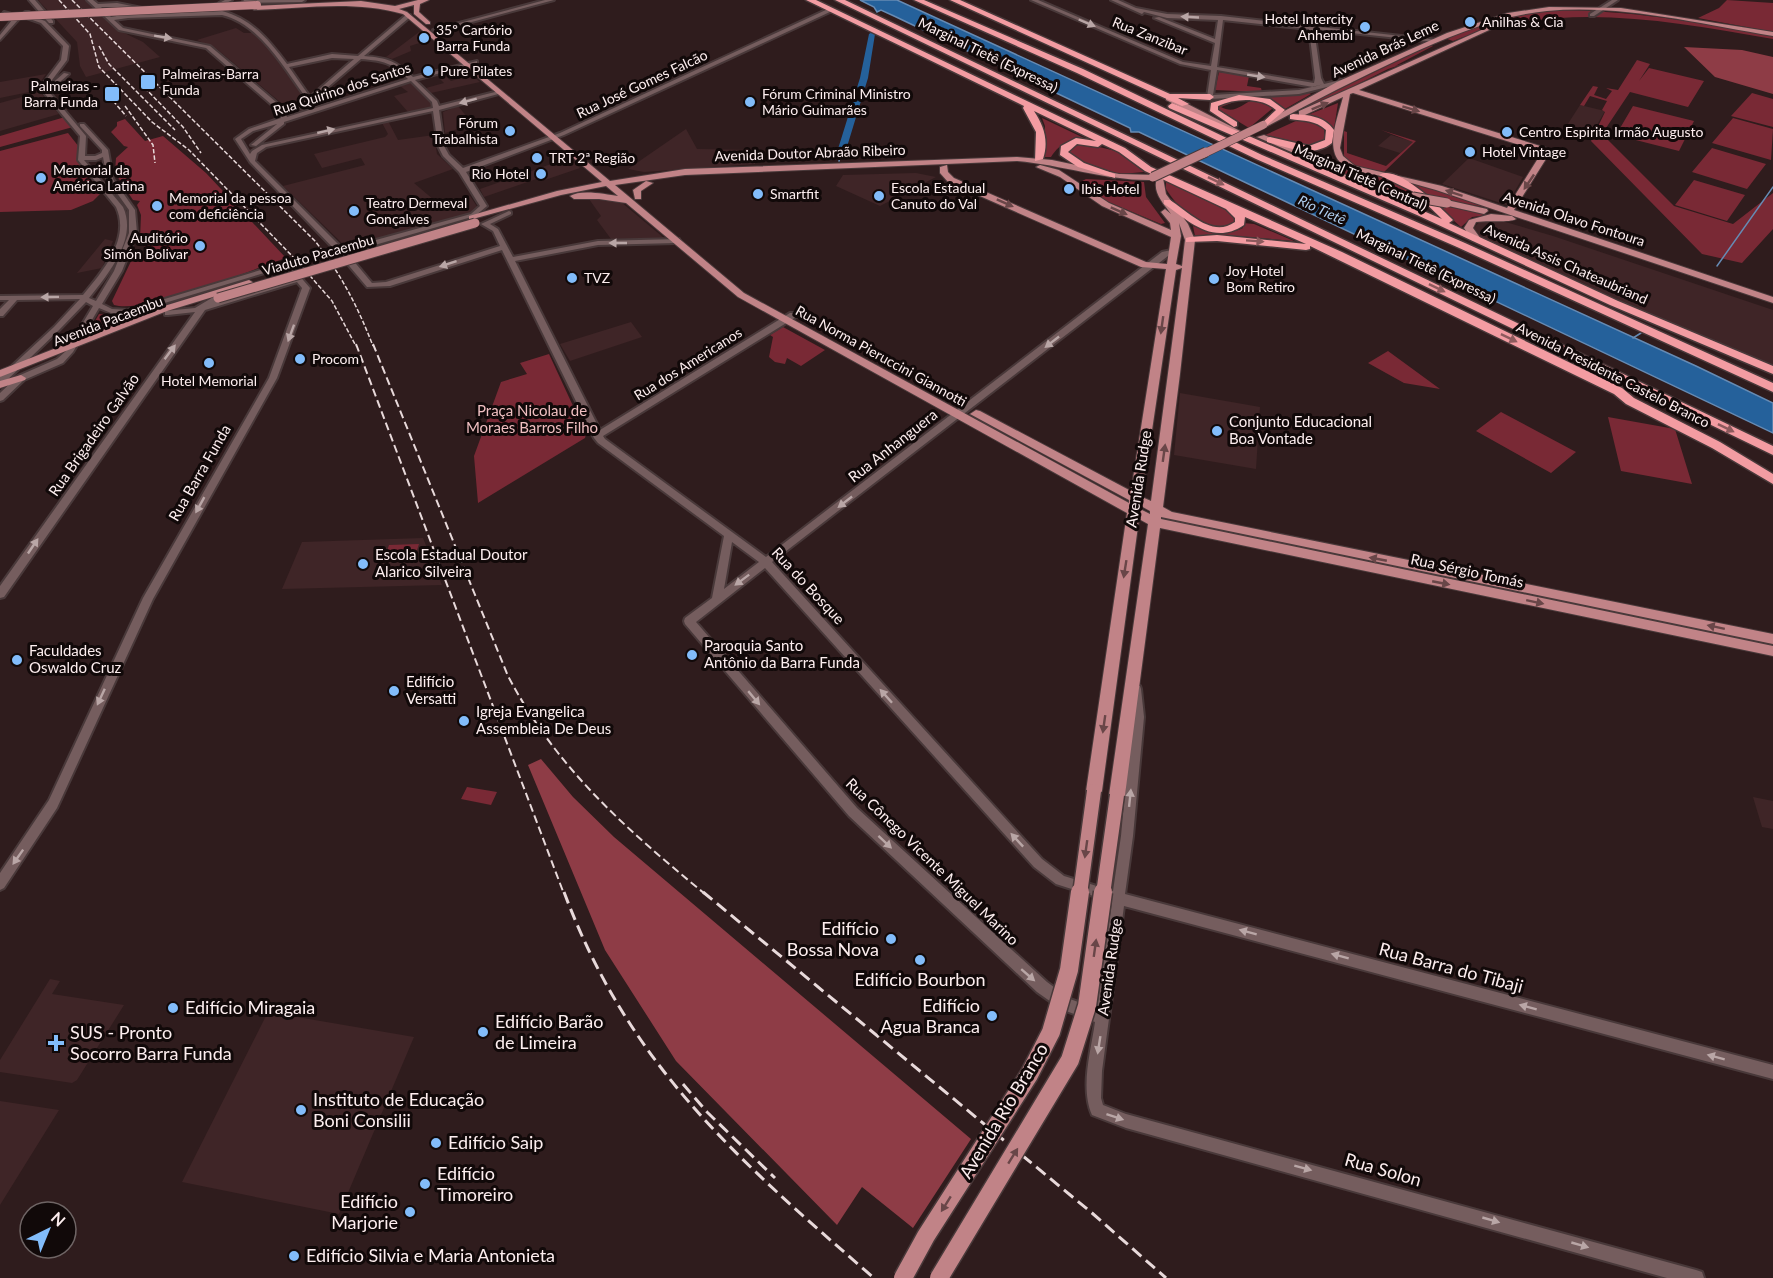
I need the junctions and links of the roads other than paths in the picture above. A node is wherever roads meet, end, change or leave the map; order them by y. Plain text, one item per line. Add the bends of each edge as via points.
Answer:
1 (29, 0) edge
2 (90, 0) edge
3 (302, 0) edge
4 (353, 0) edge
5 (433, 0) edge
6 (551, 0) edge
7 (810, 0) edge
8 (824, 0) edge
9 (839, 0) edge
10 (918, 0) edge
11 (938, 0) edge
12 (954, 0) edge
13 (1034, 0) edge
14 (1114, 0) edge
15 (1615, 0) edge
16 (231, 1) edge
17 (375, 2) edge
18 (421, 3) edge
19 (255, 7) junction
20 (389, 8) junction
21 (131, 9) junction
22 (1137, 9) junction
23 (830, 10) junction
24 (104, 11) junction
25 (1594, 11) junction
26 (27, 12) junction
27 (1545, 13) junction
28 (1148, 15) junction
29 (1160, 15) junction
30 (128, 16) junction
31 (408, 16) junction
32 (1, 17) edge
33 (977, 17) junction
34 (1221, 18) junction
35 (36, 19) junction
36 (109, 19) junction
37 (15, 20) junction
38 (49, 20) junction
39 (1311, 27) junction
40 (436, 30) junction
41 (1734, 30) junction
42 (1026, 32) junction
43 (1449, 34) junction
44 (1773, 34) edge
45 (0, 38) edge
46 (1435, 40) junction
47 (1773, 40) edge
48 (1461, 41) junction
49 (1218, 42) junction
50 (955, 56) junction
51 (357, 57) junction
52 (475, 62) junction
53 (466, 65) junction
54 (284, 66) junction
55 (1214, 69) junction
56 (1080, 71) junction
57 (56, 73) junction
58 (1318, 78) junction
59 (412, 79) junction
60 (1348, 80) junction
61 (1372, 82) junction
62 (1327, 86) junction
63 (1114, 87) junction
64 (323, 88) junction
65 (1132, 89) junction
66 (1153, 90) junction
67 (1314, 90) junction
68 (305, 93) junction
69 (499, 93) junction
70 (1351, 93) junction
71 (1167, 96) junction
72 (1210, 97) junction
73 (1022, 100) junction
74 (308, 101) junction
75 (1157, 101) junction
76 (302, 107) junction
77 (282, 110) junction
78 (437, 110) junction
79 (1293, 117) junction
80 (285, 120) junction
81 (1242, 129) junction
82 (1263, 129) junction
83 (557, 136) junction
84 (267, 142) junction
85 (1067, 144) junction
86 (102, 146) junction
87 (242, 146) junction
88 (83, 149) junction
89 (106, 154) junction
90 (1134, 158) junction
91 (81, 159) junction
92 (971, 160) junction
93 (252, 161) junction
94 (1052, 161) junction
95 (1282, 161) junction
96 (1035, 162) junction
97 (944, 167) junction
98 (108, 168) junction
99 (592, 170) junction
100 (904, 170) junction
101 (89, 171) junction
102 (462, 171) junction
103 (1364, 171) junction
104 (608, 172) junction
105 (1384, 175) junction
106 (1112, 176) junction
107 (1155, 178) junction
108 (652, 179) junction
109 (1135, 179) junction
110 (951, 180) junction
111 (616, 184) junction
112 (1076, 186) junction
113 (1216, 192) junction
114 (574, 193) junction
115 (633, 199) junction
116 (1167, 202) junction
117 (1391, 206) junction
118 (1229, 207) junction
119 (508, 210) junction
120 (1491, 214) junction
121 (1512, 215) junction
122 (498, 219) junction
123 (476, 220) junction
124 (496, 230) junction
125 (1176, 236) junction
126 (1190, 240) junction
127 (676, 241) junction
128 (1476, 242) junction
129 (371, 244) junction
130 (1461, 245) junction
131 (504, 247) junction
132 (1173, 251) junction
133 (342, 252) junction
134 (1338, 254) junction
135 (378, 256) junction
136 (510, 260) junction
137 (352, 263) junction
138 (1384, 263) junction
139 (1654, 263) junction
140 (1187, 264) junction
141 (1150, 266) junction
142 (1364, 266) junction
143 (1170, 273) junction
144 (1683, 276) junction
145 (299, 279) junction
146 (93, 287) junction
147 (109, 287) junction
148 (1757, 294) junction
149 (219, 295) junction
150 (84, 297) junction
151 (0, 298) edge
152 (15, 298) junction
153 (194, 299) junction
154 (1772, 303) edge
155 (97, 305) junction
156 (202, 308) junction
157 (134, 311) junction
158 (168, 313) junction
159 (0, 314) edge
160 (788, 318) junction
161 (71, 348) junction
162 (1773, 370) edge
163 (17, 373) junction
164 (1773, 378) edge
165 (1, 380) edge
166 (1773, 388) edge
167 (1618, 391) junction
168 (0, 398) edge
169 (962, 411) junction
170 (597, 436) junction
171 (1773, 451) edge
172 (1773, 461) edge
173 (1773, 480) edge
174 (1136, 506) junction
175 (1155, 516) junction
176 (729, 534) junction
177 (745, 546) junction
178 (725, 551) junction
179 (766, 562) junction
180 (0, 594) edge
181 (717, 599) junction
182 (689, 621) joint
183 (1773, 639) edge
184 (1773, 651) edge
185 (1133, 683) junction
186 (1094, 791) joint
187 (1117, 795) joint
188 (0, 884) edge
189 (1120, 898) junction
190 (1103, 1018) junction
191 (1095, 1071) joint
192 (1773, 1072) edge
193 (903, 1278) edge
194 (939, 1278) edge
195 (1696, 1278) edge

1 - 26 street
1 - 32 street via 23,9
1 - 38 street
2 - 24 street
3 - 16 street
4 - 19 main road
5 - 18 main road
6 - 40 street
7 - 23 highway
8 - 73 highway
9 - 50 highway, Marginal Tietê (Expressa)
10 - 56 highway, Marginal Tietê (Expressa)
11 - 33 highway, Marginal Tietê (Central)
12 - 42 highway
13 -> 55 street, Rua Zanzibar via 1179,62
14 - 22 street
15 - 25 street
16 - 21 street
17 - 19 main road
17 - 20 main road
18 - 20 main road
18 - 40 main road via 416,13
19 - 32 main road, bridge
20 - 31 main road
21 - 24 street via 117,5
21 - 30 street
22 - 28 street
22 - 29 street
23 - 73 highway
23 - 83 street, Rua José Gomes Falcão
24 - 36 street
25 - 27 main road, Avenida Brás Leme
25 - 41 main road, Avenida Brás Leme
26 - 32 street
26 - 35 street via 26,16
26 - 38 street via 39,13
27 - 43 main road, Avenida Brás Leme via 1490,18
27 - 48 main road, Avenida Brás Leme via 1500,24
28 - 29 street
28 - 49 street
34 -> 29 street
30 - 36 street
30 - 54 street via 232,15 267,42
31 - 51 street
31 - 53 main road
32 - 37 street
33 - 56 highway
33 - 65 highway, Marginal Tietê (Central)
34 - 39 street
34 - 49 street
35 - 37 street
35 - 57 street via 52,29 66,46 66,56
36 -> 77 street via 121,29 208,47
37 - 45 street
38 - 57 street via 71,48 70,57
39 - 46 street
39 - 58 street
40 - 52 main road
41 - 44 main road, Avenida Brás Leme
41 - 47 main road, Avenida Brás Leme
42 - 65 highway
42 - 66 highway
43 - 46 main road, Avenida Brás Leme
43 - 48 main road via 1447,38
46 - 60 main road, Avenida Brás Leme
46 - 61 main road via 1441,43
48 - 61 main road, Avenida Brás Leme
49 - 55 street
50 - 73 highway via 1019,93
50 -> 138 highway, Marginal Tietê (Expressa)
51 - 54 street via 330,56
51 - 59 street via 388,60
51 - 64 street
52 - 53 street, Rua Quirino dos Santos
52 - 83 main road
53 - 59 street, Rua Quirino dos Santos
53 - 69 main road
54 - 68 street
55 -> 67 street, Rua Zanzibar via 1299,83
55 - 72 street
56 - 63 highway, Marginal Tietê (Expressa)
57 - 86 street via 51,87
57 - 88 street via 43,88 83,136
58 - 62 street
58 - 67 street
59 - 78 street via 435,102
59 - 80 street, Rua Quirino dos Santos
60 - 62 street
60 - 67 main road, Avenida Brás Leme
61 - 70 main road, Avenida Brás Leme
62 - 67 street
63 - 95 highway
63 - 130 highway, Marginal Tietê (Expressa) via 1279,166
64 - 68 street
64 - 74 street
65 - 75 highway, Marginal Tietê (Central)
66 - 71 highway
66 - 72 highway via 1176,96
67 - 72 street
67 - 82 main road, Avenida Brás Leme
68 - 74 street
69 -> 78 street
69 - 83 main road
79 -> 70 main road, Avenida Brás Leme
70 - 103 main road via 1336,153 1343,162
70 -> 121 main road via 1547,151
71 - 81 highway
71 - 120 main road, Avenida Assis Chateaubriand, bridge via 1365,186
73 - 90 highway
73 - 96 highway via 1040,127 1041,147
73 - 113 highway via 1129,147
74 - 76 street
75 - 117 highway, Marginal Tietê (Central)
75 - 128 highway via 1348,182
76 - 77 street
76 - 80 street
77 - 80 street
84 -> 78 street
78 - 102 street via 441,146
79 - 82 main road, Avenida Brás Leme
79 - 82 highway via 1326,125 1330,130 1329,141 1321,147 1307,148
80 - 84 street
80 - 87 street, Rua Quirino dos Santos via 239,137
81 - 82 highway
81 - 82 highway via 1214,111 1214,105 1240,99 1272,103 1281,110
82 - 103 main road, Avenida Olavo Fontoura via 1315,160
82 - 107 main road, Avenida Doutor Abraão Ribeiro, bridge
83 - 99 main road
83 - 102 street, Rua José Gomes Falcão
83 - 104 main road
84 - 87 street
84 - 93 street via 256,150
85 - 90 highway via 1098,144
85 - 94 main road
85 - 106 highway via 1063,152 1066,157
86 - 88 street
86 - 89 street
87 - 93 street
88 - 91 street
89 - 91 street
89 - 98 street
90 - 118 highway via 1148,169
91 - 101 street
92 - 96 main road, Avenida Doutor Abraão Ribeiro
92 - 97 main road
92 - 108 main road, Avenida Doutor Abraão Ribeiro via 726,169
93 - 133 street
94 - 96 main road, Avenida Doutor Abraão Ribeiro
94 - 106 main road, Avenida Doutor Abraão Ribeiro
95 - 117 highway
95 - 130 highway
96 - 97 main road, Avenida Doutor Abraão Ribeiro
96 - 112 main road
97 - 100 main road, Avenida Doutor Abraão Ribeiro
97 - 110 main road
98 - 101 street via 97,165
98 - 147 street via 112,182 132,210 133,223 130,244
99 - 111 main road
99 - 114 main road via 593,181
100 - 108 main road, Avenida Doutor Abraão Ribeiro
100 - 110 main road via 934,172
101 - 146 street via 116,204 124,222 115,255
102 - 123 street via 484,206
103 - 105 main road, Avenida Olavo Fontoura
104 - 108 main road
104 - 111 main road
121 -> 105 main road, Avenida Olavo Fontoura via 1412,180
105 - 128 highway via 1418,190 1441,215
106 - 109 main road, Avenida Doutor Abraão Ribeiro
107 - 109 main road, Avenida Doutor Abraão Ribeiro
107 - 116 main road
107 - 125 main road via 1150,180 1150,190 1174,222
108 - 111 main road, Avenida Doutor Abraão Ribeiro
108 - 115 main road
109 - 112 main road via 1081,177
110 -> 141 main road
111 - 114 main road, Avenida Doutor Abraão Ribeiro
111 - 115 main road, Rua Norma Pieruccini Giannotti
112 -> 125 main road via 1103,203
113 - 138 highway via 1362,258
113 - 142 highway
114 - 115 main road
114 - 119 main road, Avenida Doutor Abraão Ribeiro
115 - 127 main road, Rua Norma Pieruccini Giannotti
115 - 160 main road, Rua Norma Pieruccini Giannotti
116 - 118 highway via 1195,225 1214,230 1240,224 1238,215
116 - 126 main road via 1187,227
117 - 128 highway, Marginal Tietê (Central)
118 - 134 highway
119 - 122 street
119 - 123 main road, Avenida Doutor Abraão Ribeiro
120 - 121 main road, Avenida Olavo Fontoura
120 - 128 main road, Avenida Olavo Fontoura via 1470,223 1469,231
121 - 139 main road, Avenida Olavo Fontoura
121 - 139 main road, Avenida Olavo Fontoura via 1585,236
122 - 123 street
122 - 124 street
123 - 124 street
123 - 129 street
123 - 135 street
123 - 149 main road, Viaduto Pacaembu, bridge
124 - 131 street, Rua do Bosque
125 - 132 main road, Avenida Rudge
126 -> 134 highway via 1278,243
126 - 140 main road, Avenida Rudge
127 -> 136 street via 598,243
127 - 160 main road, Rua Norma Pieruccini Giannotti via 741,295
128 - 162 highway, Avenida Assis Chateaubriand
128 - 164 highway, Marginal Tietê (Central)
129 - 133 street
129 - 135 street
130 - 166 highway, Marginal Tietê (Expressa)
131 - 136 street, Rua do Bosque
131 -> 137 street via 376,286 367,283
132 - 141 street, Rua Anhanguera
132 - 143 main road, Avenida Rudge
133 - 137 street
134 - 142 highway, Avenida Presidente Castelo Branco
135 - 137 street
136 - 170 street, Rua do Bosque
138 -> 171 highway, Marginal Tietê (Expressa)
139 - 144 main road, Avenida Olavo Fontoura
139 - 148 main road, Avenida Olavo Fontoura
140 - 143 main road
175 -> 140 main road, Avenida Rudge
141 - 143 main road
141 -> 169 street, Rua Anhanguera
142 -> 167 highway, Avenida Presidente Castelo Branco
143 -> 174 main road, Avenida Rudge
144 - 148 main road via 1676,270
144 - 154 main road, Avenida Olavo Fontoura
145 - 156 street, Avenida Pacaembu
145 - 157 street via 286,267 273,267
145 -> 188 street, Rua Barra Funda via 306,291 273,378 148,598 53,804
146 - 147 street
146 - 150 street
147 - 155 street
148 - 154 main road, Avenida Olavo Fontoura
149 - 153 main road, Viaduto Pacaembu
149 - 156 street, Rua Brigadeiro Galvão
149 - 158 main road, Viaduto Pacaembu
150 -> 152 street
150 - 155 street
150 - 163 street
151 - 152 street
152 - 159 street
153 - 157 main road
153 - 161 main road, Avenida Pacaembu
155 - 157 street via 116,312
155 - 161 street
156 - 158 street, Avenida Pacaembu
180 -> 156 street, Rua Brigadeiro Galvão
158 - 161 main road, Avenida Pacaembu
160 - 169 main road, Rua Norma Pieruccini Giannotti
160 - 170 street, Rua dos Americanos
161 - 163 main road, Avenida Pacaembu
161 - 165 main road, Avenida Pacaembu
163 - 165 main road, Avenida Pacaembu
163 - 168 street
167 - 172 highway
167 - 173 highway, Avenida Presidente Castelo Branco
169 - 174 main road, Rua Norma Pieruccini Giannotti
169 -> 179 street, Rua Anhanguera
170 - 176 street, Rua do Bosque
174 - 175 main road, Rua Norma Pieruccini Giannotti
174 -> 186 main road, Avenida Rudge
183 -> 175 main road, Rua Sérgio Tomás
175 -> 184 main road, Rua Sérgio Tomás
175 - 185 main road, Avenida Rudge
176 - 177 street, Rua do Bosque
176 - 178 street
177 - 178 street via 734,544
177 - 179 street, Rua do Bosque
178 - 181 street
179 -> 181 street, Rua Anhanguera
189 -> 179 street, Rua do Bosque via 1070,884 1045,870
181 - 182 street, Rua Anhanguera
182 -> 190 street, Rua Cônego Vicente Miguel Marino via 853,812 1042,987 1066,1004
185 - 187 main road, Avenida Rudge
189 -> 185 street, Avenida Rudge via 1138,717
186 -> 193 main road, Avenida Rio Branco, bridge via 1069,970 1052,1032
194 -> 187 main road, Avenida Rio Branco, bridge via 1044,1106 1078,1039 1087,1006
189 - 190 street, Avenida Rudge
192 -> 189 street, Rua Barra do Tibaji
190 -> 191 street, Avenida Rudge
191 -> 195 street, Rua Solon via 1094,1104 1097,1110 1113,1117

